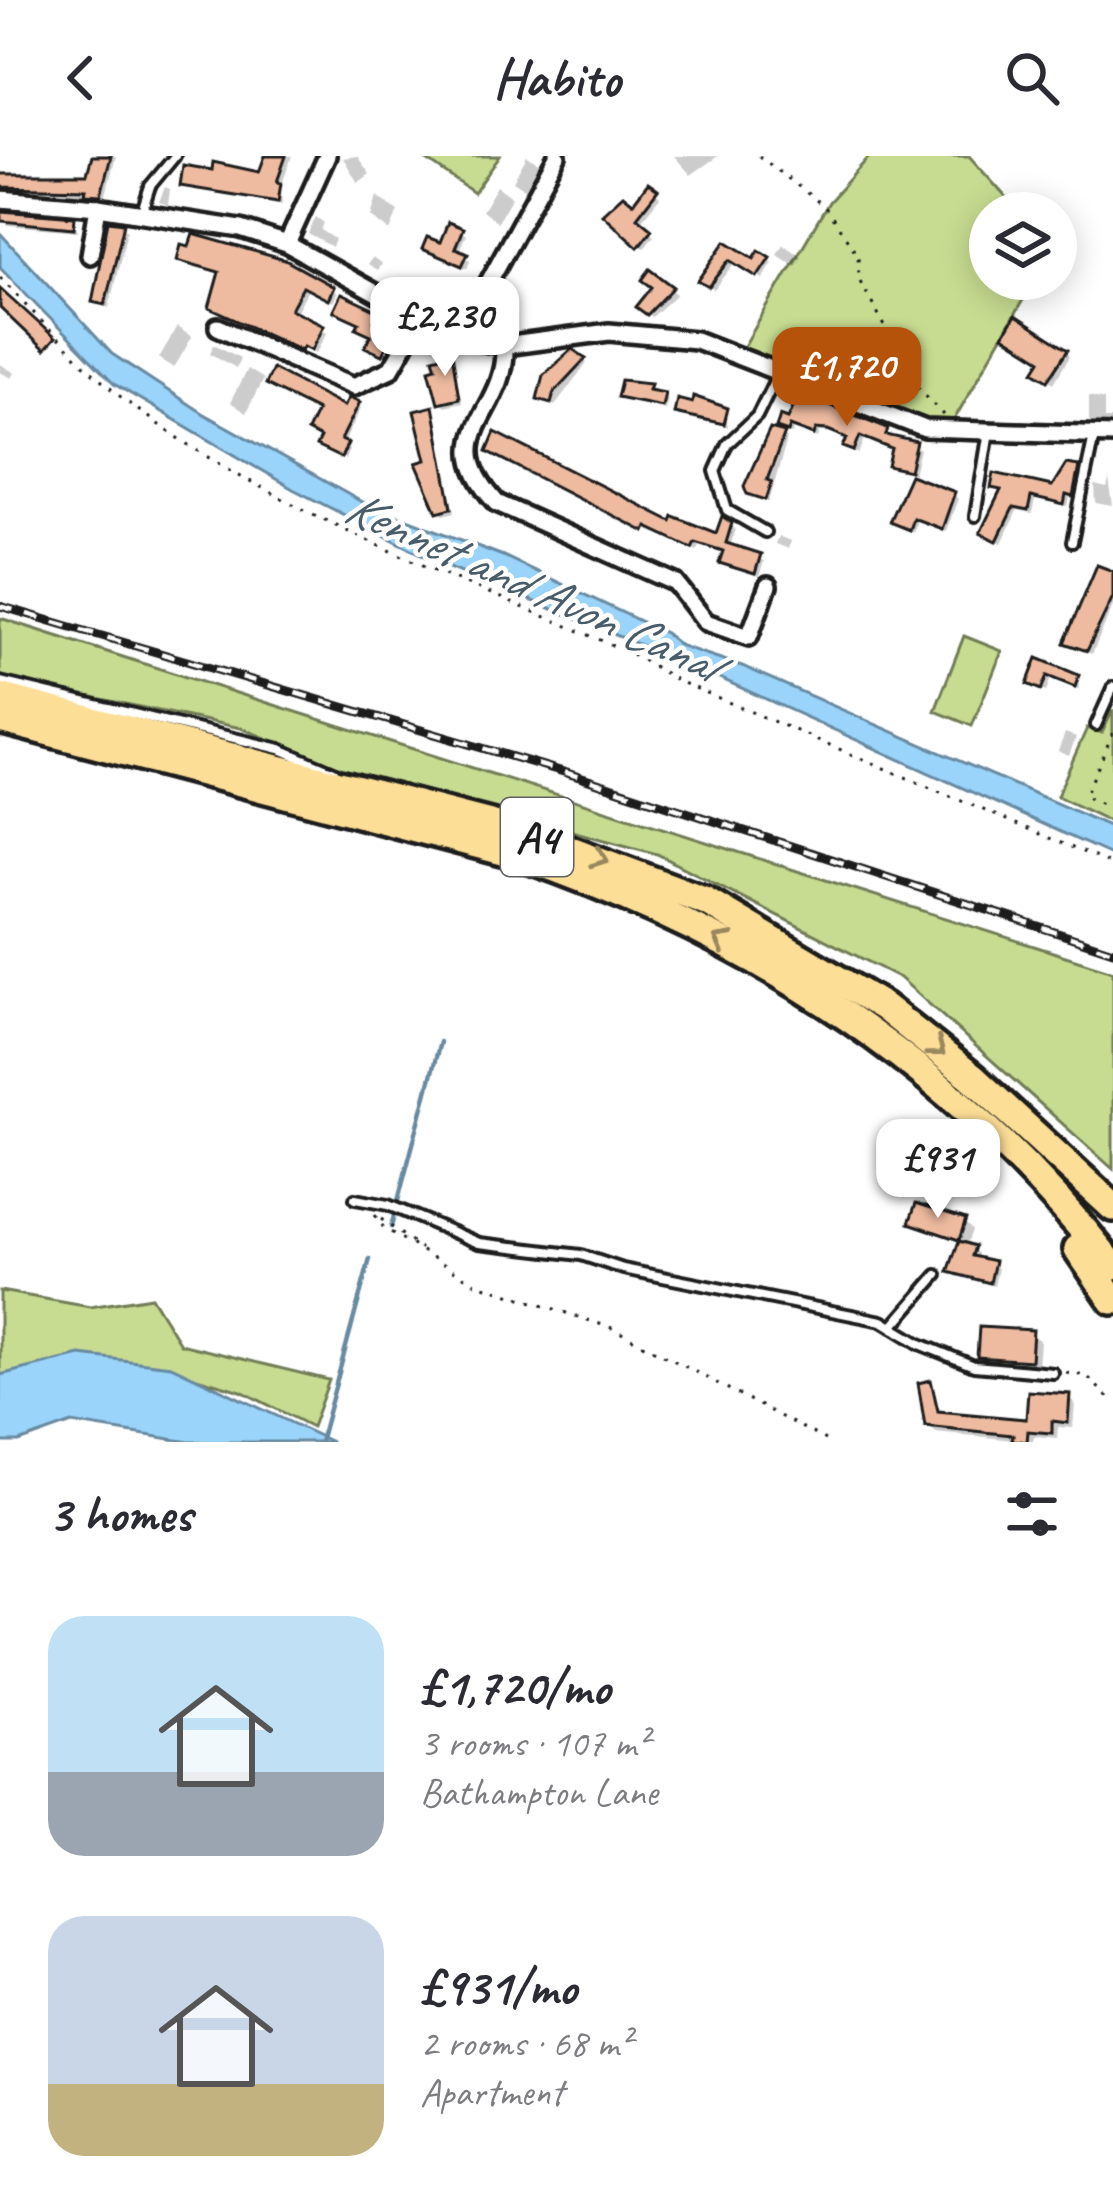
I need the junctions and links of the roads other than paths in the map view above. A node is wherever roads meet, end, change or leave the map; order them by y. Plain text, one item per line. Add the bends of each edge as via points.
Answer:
1 (176, 156) edge
2 (327, 156) edge
3 (557, 156) edge
4 (0, 199) edge
5 (98, 207) junction
6 (142, 213) junction
7 (287, 244) junction
8 (90, 255) dead end
9 (420, 319) junction
10 (218, 327) dead end
11 (460, 335) junction
12 (504, 346) junction
13 (779, 370) junction
14 (989, 430) junction
15 (1095, 434) junction
16 (1113, 435) edge
17 (976, 516) dead end
18 (765, 532) dead end
19 (1072, 542) dead end
20 (768, 586) dead end
21 (0, 682) edge
22 (1113, 687) edge
23 (0, 697) edge
24 (0, 719) edge
25 (1096, 725) dead end
26 (375, 793) junction
27 (823, 1000) junction
28 (1013, 1113) junction
29 (355, 1199) road end
30 (1113, 1208) edge
31 (1113, 1222) edge
32 (1113, 1266) edge
33 (937, 1275) dead end
34 (1113, 1300) edge
35 (892, 1327) junction
36 (1053, 1373) road end

1 - 6 lane via 150,186
2 - 7 street
3 - 11 street
4 - 5 street
5 - 6 street
5 - 8 street
6 - 7 street
7 - 9 street
9 - 10 street via 391,369 354,386
9 - 11 street
11 - 12 street
12 - 13 street via 646,334 696,340
12 - 20 street via 497,390 474,425 469,451 478,482 497,503 676,583 706,622 748,637
13 - 14 street via 925,429
13 - 18 lane via 758,416 728,444 715,471 728,510
14 - 15 street
14 - 17 lane
15 - 16 street
15 - 19 lane
21 - 26 lane via 280,748
22 - 25 lane
23 - 26 highway, A4
27 -> 24 highway, A4 via 725,941 539,861
26 -> 28 highway, A4 via 560,844 706,902 884,1007
27 - 32 highway via 891,1043 980,1119
27 - 34 highway via 993,1146
28 - 30 highway
28 - 31 highway
29 - 35 lane via 388,1204 479,1243 580,1255
33 - 35 lane
35 - 36 lane via 953,1360

